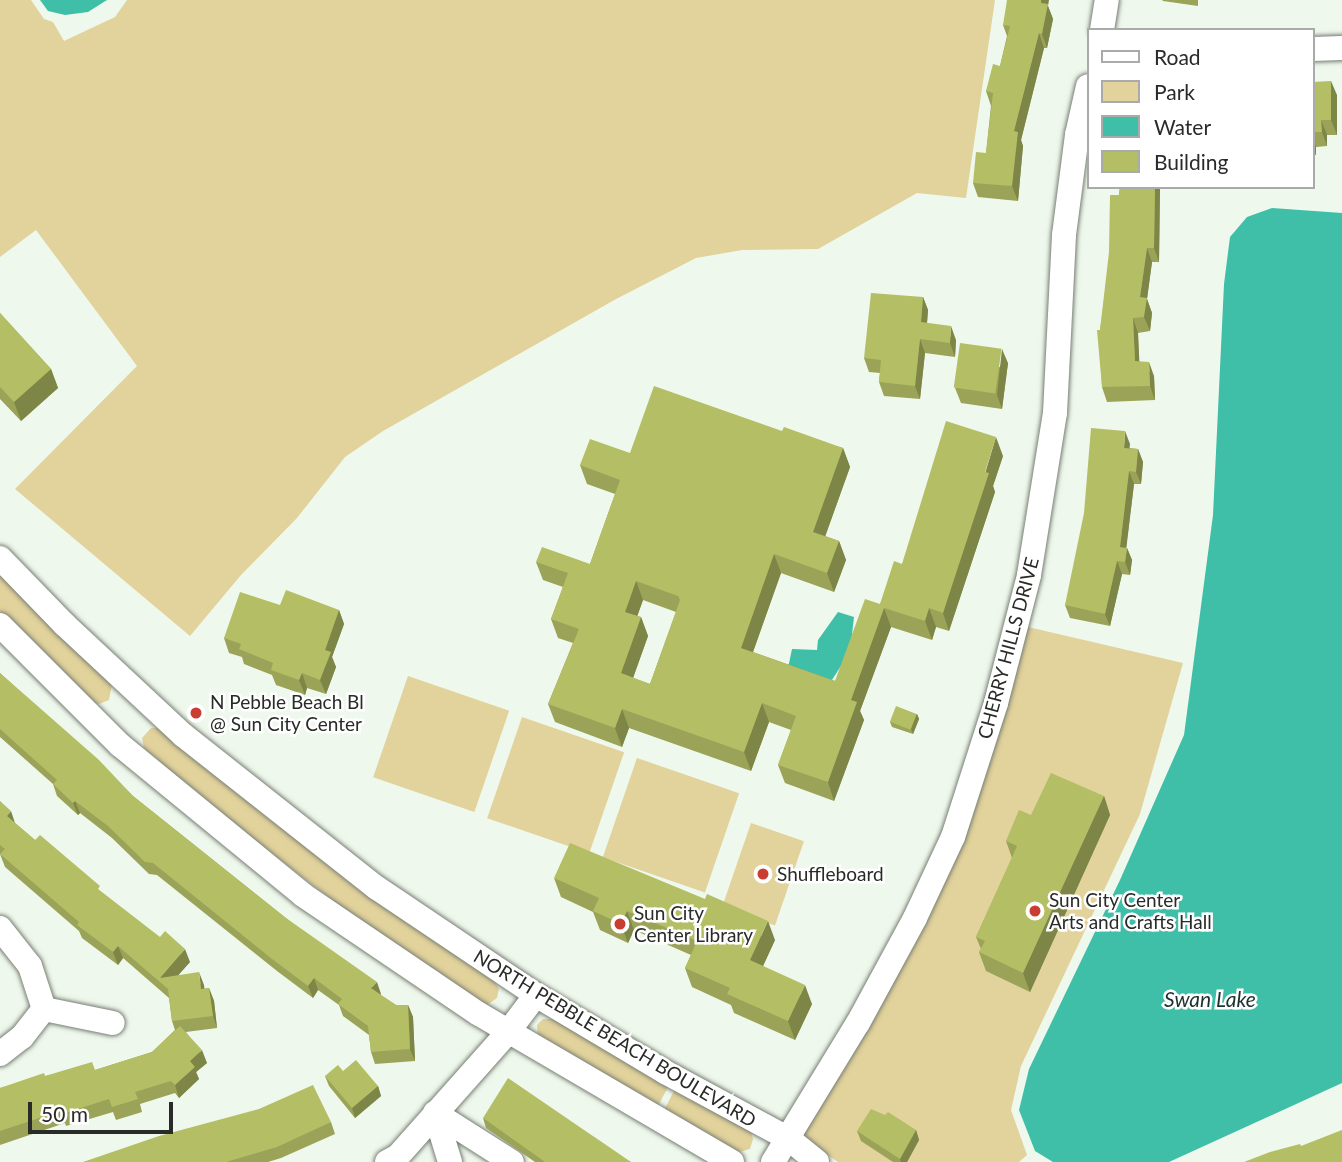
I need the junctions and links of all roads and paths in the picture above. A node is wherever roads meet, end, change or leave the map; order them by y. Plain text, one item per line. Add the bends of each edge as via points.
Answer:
1 (1107, 0) edge
2 (1102, 28) edge
3 (1342, 48) edge
4 (1314, 49) edge
5 (1086, 94) edge
6 (0, 558) edge
7 (0, 625) edge
8 (0, 928) edge
9 (536, 995) junction
10 (44, 1009) junction
11 (113, 1023) dead end
12 (508, 1031) junction
13 (0, 1054) edge
14 (435, 1113) junction
15 (789, 1139) junction
16 (387, 1162) edge
17 (450, 1162) edge
18 (512, 1162) edge
19 (732, 1162) edge
20 (773, 1162) edge
21 (817, 1162) edge

1 - 2 street
3 - 4 street
5 - 15 street, CHERRY HILLS DRIVE via 1076,135 1064,235 1055,413 1029,575 996,703 953,837 915,918
6 - 9 street, NORTH PEBBLE BEACH BOULEVARD via 183,735 377,888
7 - 12 street via 120,745 303,895
8 - 10 street via 30,966
9 - 12 street
9 - 15 street, NORTH PEBBLE BEACH BOULEVARD
10 - 11 street
10 - 13 street via 22,1037
12 - 14 street
12 - 19 street
14 - 16 street via 398,1156
14 - 17 street
14 - 18 street
15 - 20 street, CHERRY HILLS DRIVE
15 - 21 street, NORTH PEBBLE BEACH BOULEVARD

